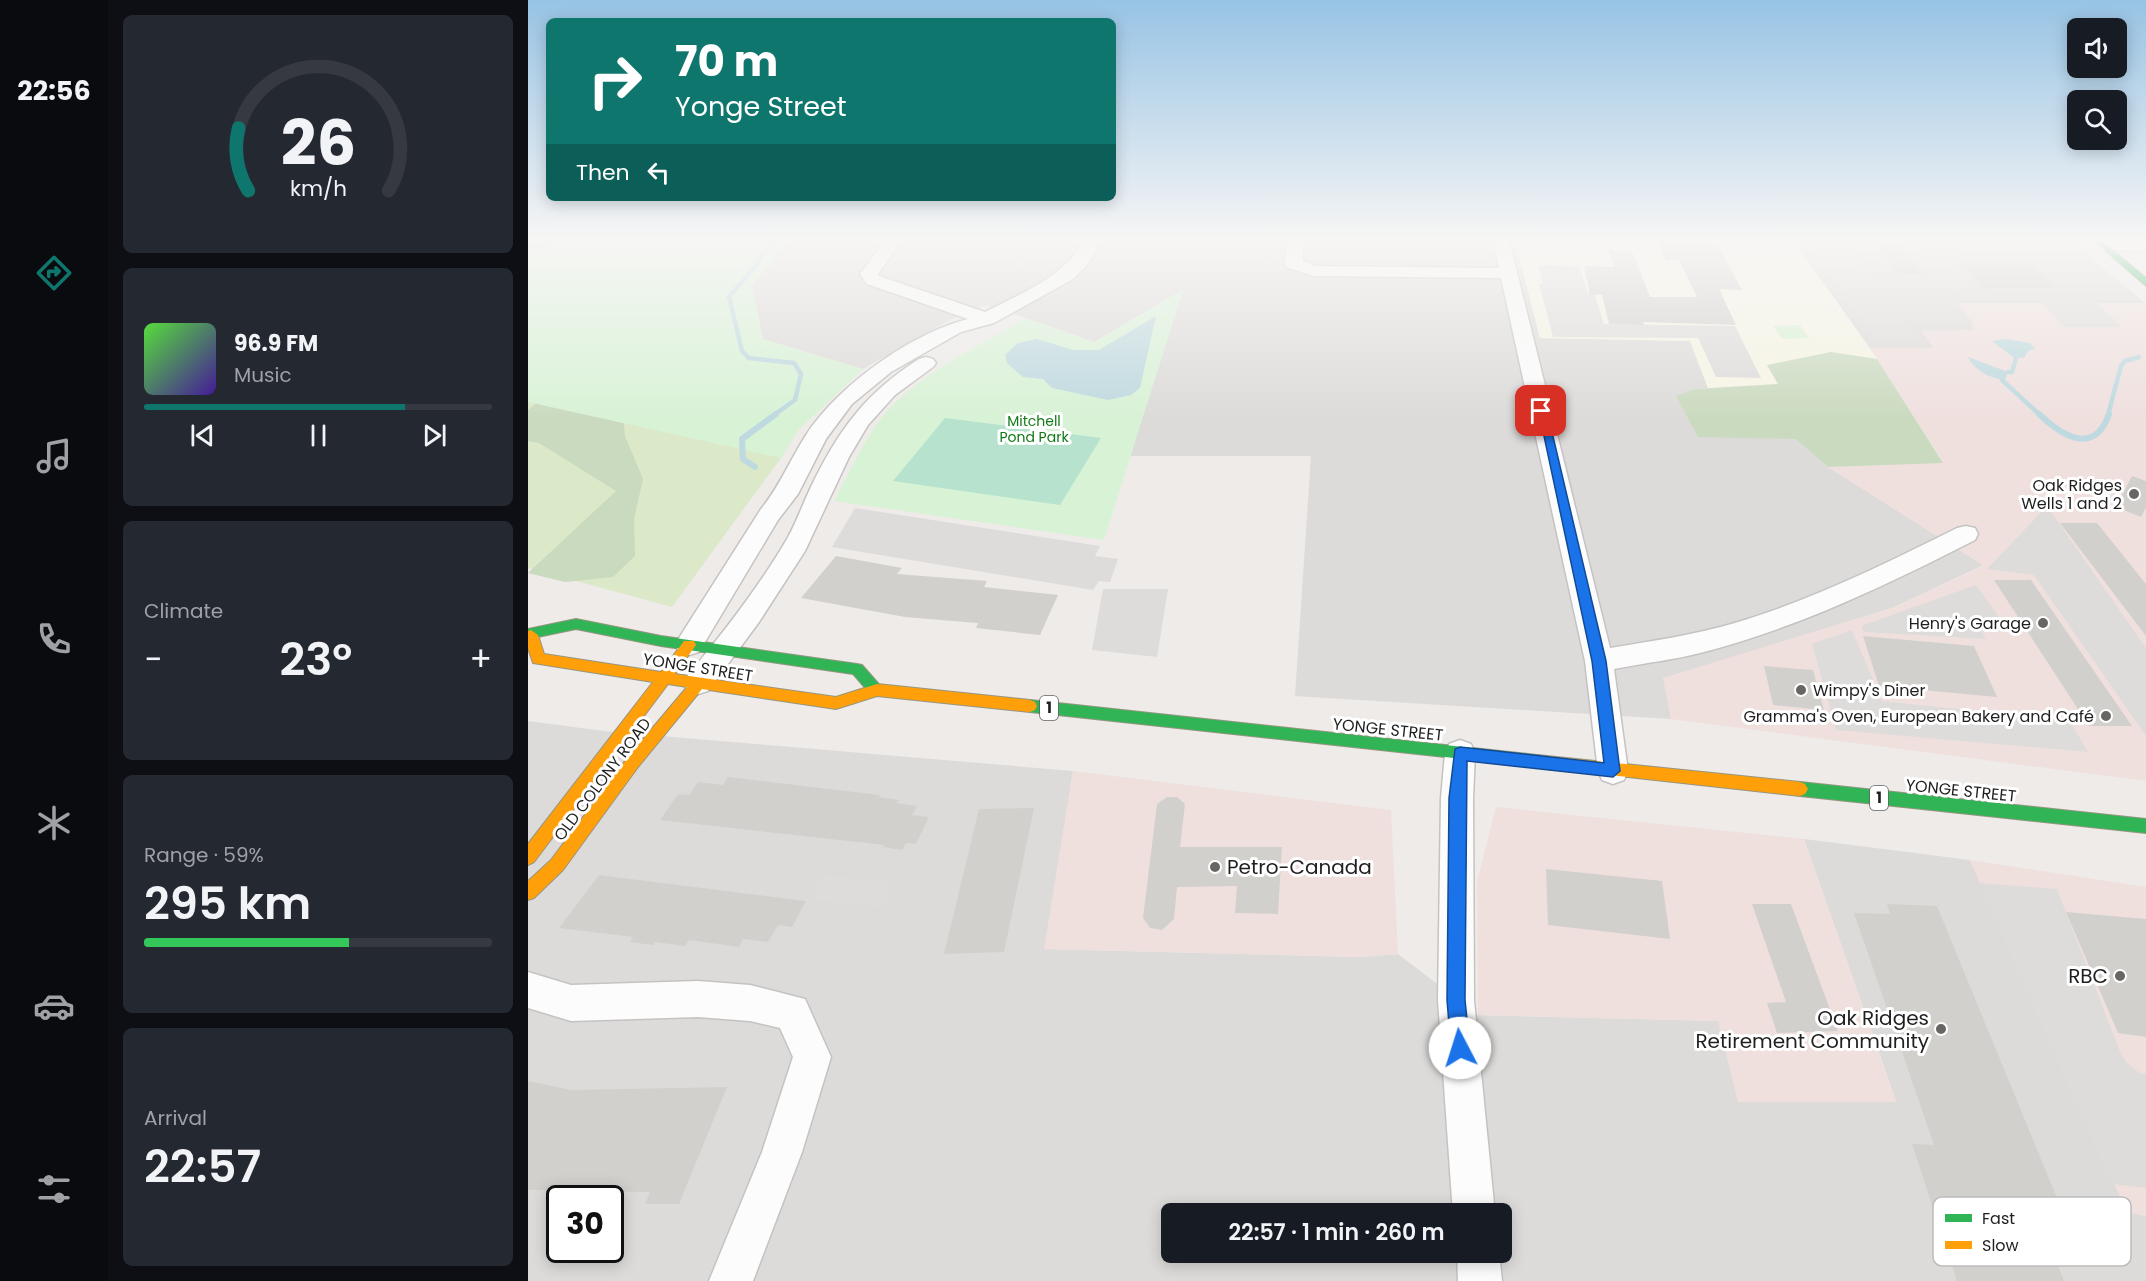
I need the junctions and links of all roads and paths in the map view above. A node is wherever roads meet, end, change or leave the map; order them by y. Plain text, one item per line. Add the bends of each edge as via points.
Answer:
1 (931, 300) edge
2 (1021, 300) edge
3 (1515, 300) edge
4 (987, 319) junction
5 (1966, 534) dead end
6 (798, 542) junction
7 (753, 544) junction
8 (529, 634) edge
9 (689, 645) junction
10 (725, 650) junction
11 (1599, 661) junction
12 (665, 679) junction
13 (698, 683) junction
14 (877, 690) junction
15 (1460, 753) junction
16 (1613, 771) junction
17 (2146, 826) edge
18 (528, 857) edge
19 (528, 892) edge
20 (528, 990) edge
21 (1473, 1203) edge
22 (1479, 1263) edge
23 (731, 1281) edge
24 (1480, 1281) edge

1 - 4 street
2 - 4 street
3 - 11 street
4 - 6 street via 973,336 905,376 872,403 838,454
4 - 7 street via 954,328 884,368 845,399 816,437 786,494 769,514
5 - 11 street via 1845,594 1789,615 1701,642
6 - 7 street
6 - 10 street
7 - 9 street
8 - 9 main road, YONGE STREET / 1 via 576,624
8 - 12 main road, YONGE STREET / 1 via 538,658
9 - 10 main road, YONGE STREET / 1
9 - 12 main road, OLD COLONY ROAD
10 - 13 street
10 - 14 main road, YONGE STREET / 1 via 857,669
11 - 16 street
12 - 13 main road, YONGE STREET / 1
12 - 18 main road, OLD COLONY ROAD
13 - 14 main road, YONGE STREET / 1 via 836,703
13 - 19 main road, OLD COLONY ROAD via 633,762 557,865
14 - 15 main road, YONGE STREET / 1
15 - 16 main road, YONGE STREET / 1
15 - 21 street via 1456,1000
16 - 17 main road, YONGE STREET / 1
20 - 23 street via 571,1003 698,999 750,1003 792,1012 812,1057 782,1152
22 - 24 street

